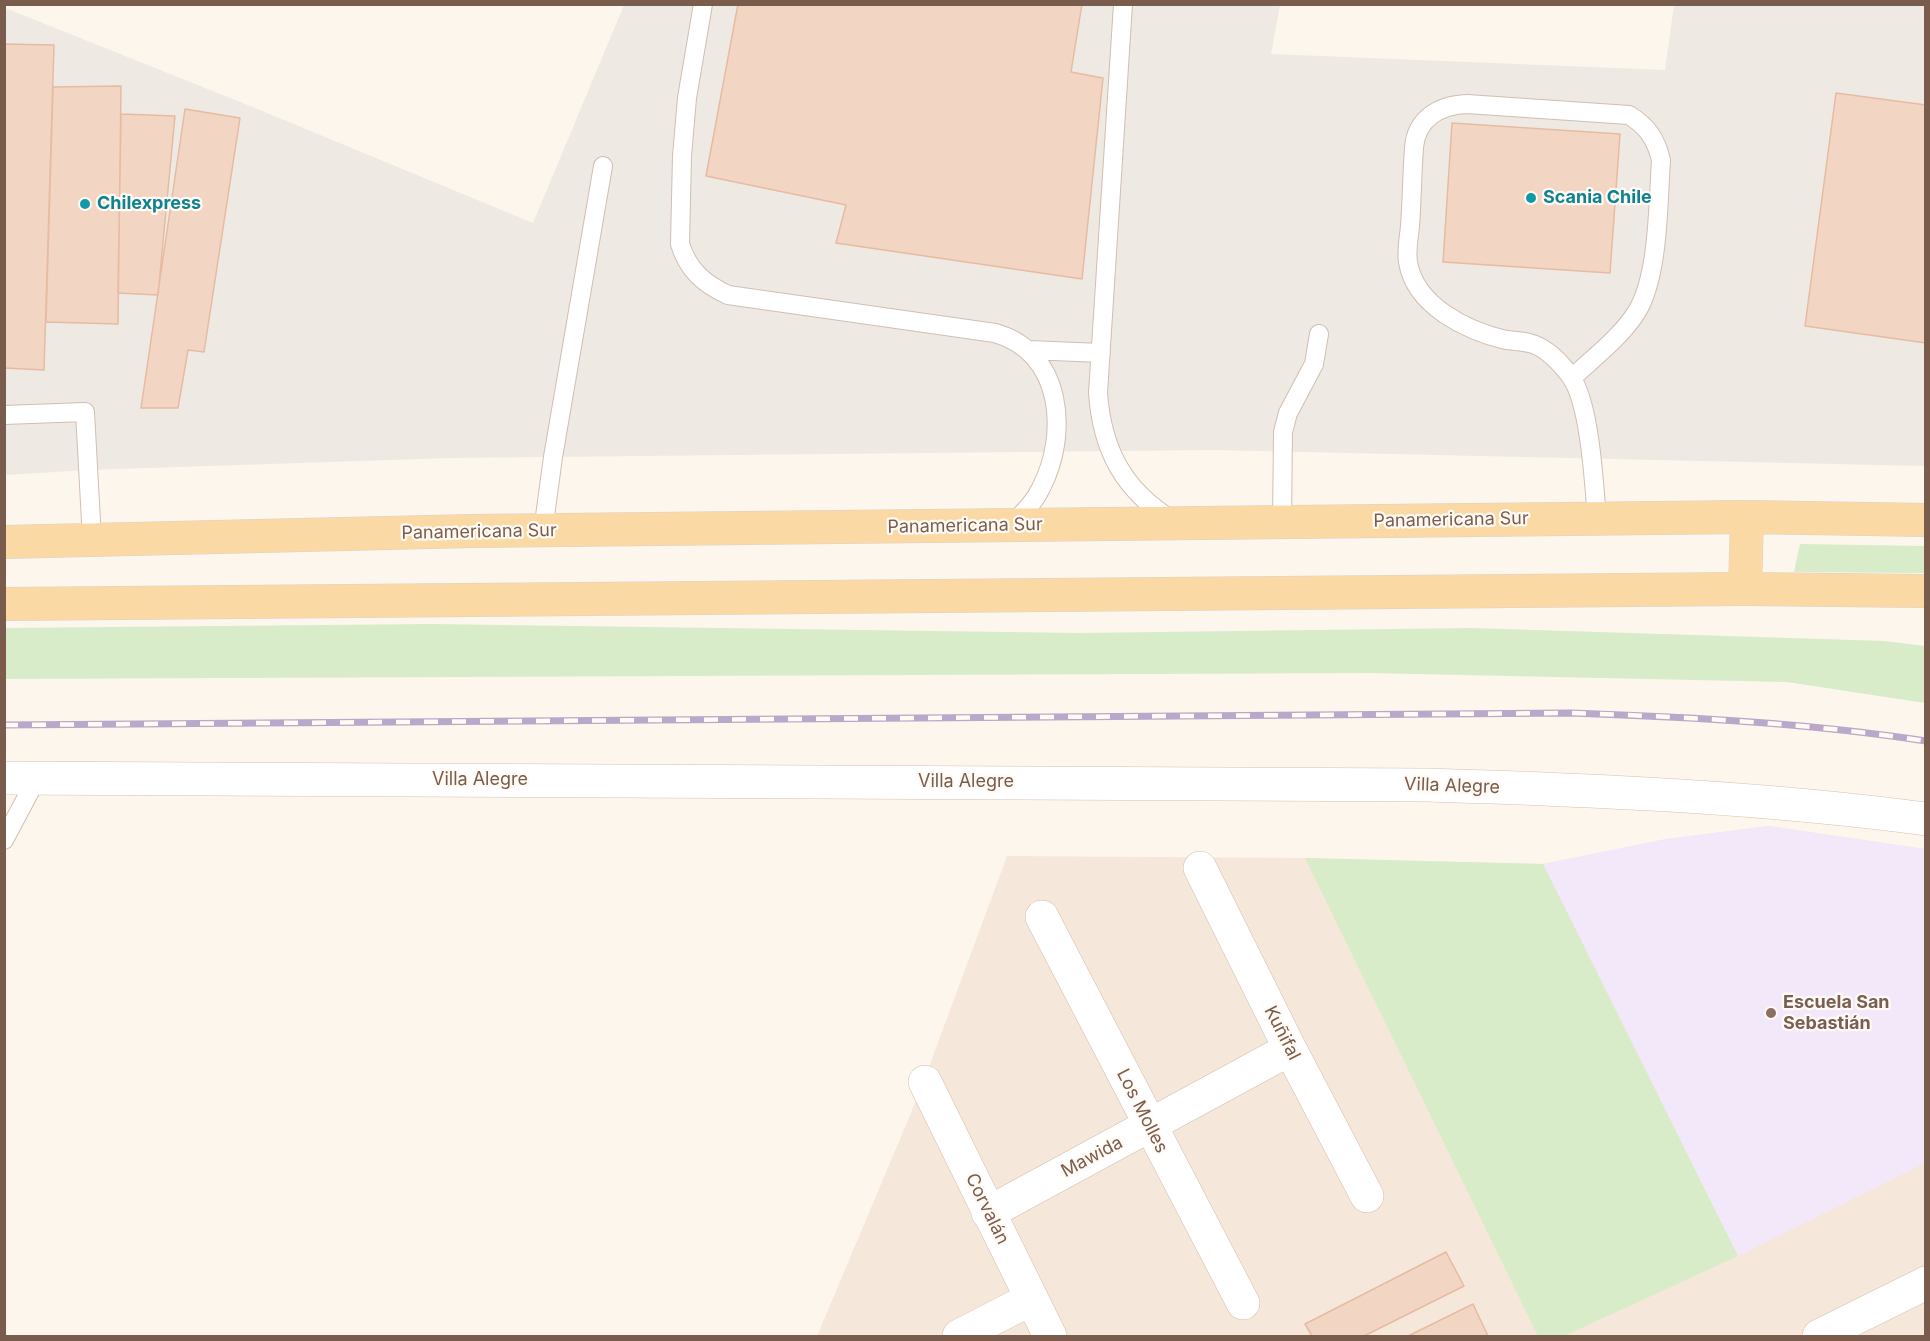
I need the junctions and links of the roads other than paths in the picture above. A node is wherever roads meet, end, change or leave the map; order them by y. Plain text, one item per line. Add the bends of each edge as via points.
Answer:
1 (703, 4) edge
2 (1123, 4) edge
3 (603, 166) dead end
4 (1319, 334) dead end
5 (1029, 350) junction
6 (1101, 353) junction
7 (1572, 378) junction
8 (4, 415) edge
9 (1747, 517) junction
10 (1597, 519) junction
11 (1926, 520) edge
12 (1282, 522) junction
13 (1179, 524) junction
14 (1010, 525) junction
15 (543, 531) junction
16 (92, 540) junction
17 (4, 542) edge
18 (1745, 589) junction
19 (1926, 591) edge
20 (4, 604) edge
21 (4, 777) edge
22 (37, 778) junction
23 (1926, 819) edge
24 (4, 840) edge
25 (1200, 868) dead end
26 (1042, 917) dead end
27 (1290, 1049) junction
28 (925, 1082) dead end
29 (1149, 1126) junction
30 (1366, 1196) dead end
31 (988, 1213) junction
32 (1926, 1283) edge
33 (1031, 1299) junction
34 (1243, 1303) dead end
35 (959, 1336) edge
36 (1050, 1336) edge
37 (1819, 1336) edge

1 - 5 lane via 687,98 681,178 680,244 698,277 728,295 995,333
2 - 6 lane
3 - 15 lane
4 - 12 lane via 1314,364 1283,432
5 - 6 lane
5 - 14 lane via 1048,375 1056,416 1056,443 1040,490
6 - 13 lane via 1099,416 1114,461 1141,497
7 - 7 lane via 1549,353 1532,343 1507,340 1460,322 1431,303 1413,280 1406,246 1414,139 1425,120 1443,108 1467,104 1629,115 1650,132 1657,145 1661,160 1653,261 1645,297 1624,329
7 - 10 lane via 1586,424
8 - 16 lane via 85,412
9 - 10 main road, Panamericana Sur
9 - 11 main road, Panamericana Sur
9 - 18 main road
10 - 12 main road, Panamericana Sur
12 - 13 main road, Panamericana Sur
13 - 14 main road, Panamericana Sur
14 - 15 main road, Panamericana Sur
15 - 16 main road, Panamericana Sur
16 - 17 main road, Panamericana Sur
18 - 19 main road
18 - 20 main road
21 - 22 main road, Villa Alegre
22 - 23 main road, Villa Alegre via 1427,784 1758,800
22 - 24 lane
25 - 27 main road, Kuñifal
26 - 29 main road, Los Molles
27 - 29 main road, Mawida
27 - 30 main road, Kuñifal
28 - 31 main road, Corvalán
29 - 31 main road, Mawida
29 - 34 main road, Los Molles
31 - 33 main road, Corvalán
32 - 37 main road
33 - 35 main road
33 - 36 main road, Corvalán

